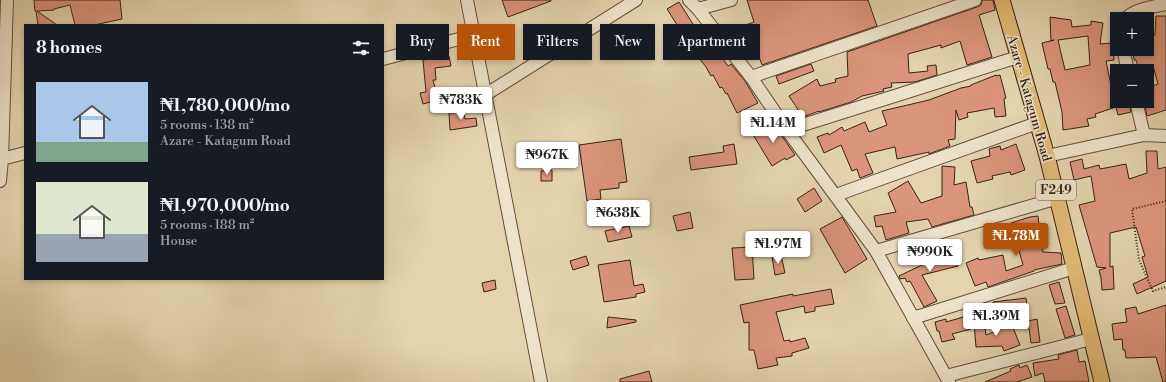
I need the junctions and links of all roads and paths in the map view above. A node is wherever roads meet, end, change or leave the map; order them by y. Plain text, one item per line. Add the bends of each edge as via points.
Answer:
1 (7, 0) edge
2 (467, 0) edge
3 (636, 0) edge
4 (689, 0) edge
5 (731, 0) edge
6 (975, 0) edge
7 (1002, 0) edge
8 (1166, 4) edge
9 (698, 9) junction
10 (1136, 12) edge
11 (472, 24) edge
12 (457, 39) edge
13 (1018, 57) junction
14 (384, 59) edge
15 (479, 60) edge
16 (751, 77) junction
17 (485, 95) junction
18 (1138, 108) edge
19 (1037, 123) junction
20 (787, 130) junction
21 (1144, 135) junction
22 (1166, 136) edge
23 (24, 152) edge
24 (1047, 156) junction
25 (2, 159) junction
26 (0, 181) edge
27 (836, 195) junction
28 (1058, 198) junction
29 (1166, 201) edge
30 (876, 251) junction
31 (1074, 268) junction
32 (1166, 287) edge
33 (913, 318) junction
34 (1091, 338) junction
35 (948, 379) edge
36 (1099, 381) edge
37 (541, 382) edge

1 - 25 street
2 - 11 street
3 - 17 street
4 - 9 street
5 - 9 street
6 - 16 street
7 - 13 main road, Azare - Katagum Road / F249
8 - 10 street
9 - 16 street
12 - 14 street
13 - 19 main road, Azare - Katagum Road / F249
13 - 20 street
15 - 17 street
16 - 20 street
17 - 37 street
18 - 21 street
19 - 24 main road, Azare - Katagum Road / F249
19 - 27 street
20 - 27 street
21 - 22 street
21 - 24 street
23 - 25 street
24 - 28 main road, Azare - Katagum Road / F249
25 - 26 street
27 - 30 street
28 - 30 street
28 - 31 main road, Azare - Katagum Road / F249
29 - 32 path via 1132,209 1139,260 1153,291
30 - 33 street
31 - 33 street
31 - 34 main road, Azare - Katagum Road / F249
33 - 35 street
34 - 35 street
34 - 36 main road, Azare - Katagum Road / F249

